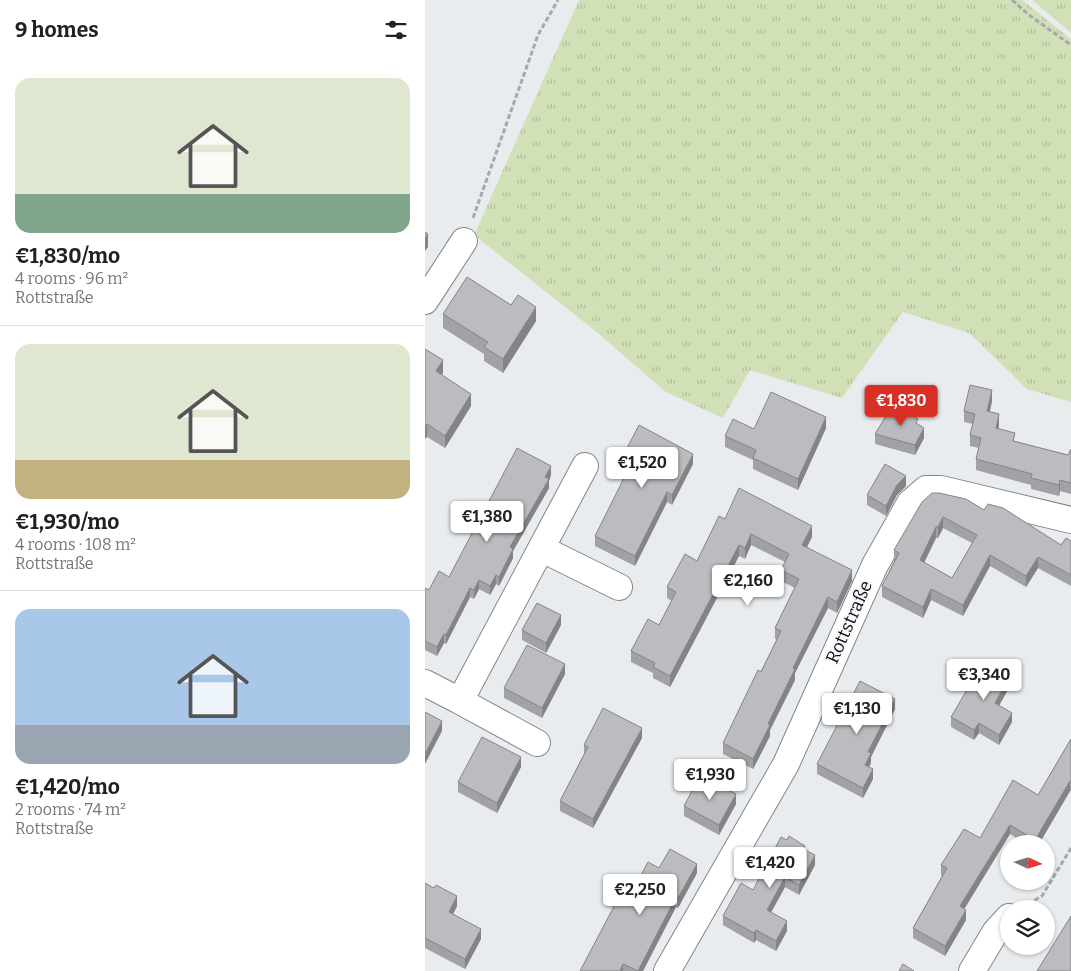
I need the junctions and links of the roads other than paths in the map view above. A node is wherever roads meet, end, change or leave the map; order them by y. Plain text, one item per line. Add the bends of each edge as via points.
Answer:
1 (464, 241) road end
2 (425, 301) edge
3 (585, 466) dead end
4 (1071, 520) edge
5 (541, 548) junction
6 (619, 587) dead end
7 (425, 683) edge
8 (460, 702) junction
9 (537, 743) dead end
10 (1000, 927) edge
11 (667, 971) edge
12 (972, 971) edge

1 - 2 street
3 - 5 street
4 - 11 street, Rottstraße via 941,489 926,490 910,502 875,565 786,764
5 - 6 street
5 - 8 street
7 - 8 street
8 - 9 street
10 - 12 street

